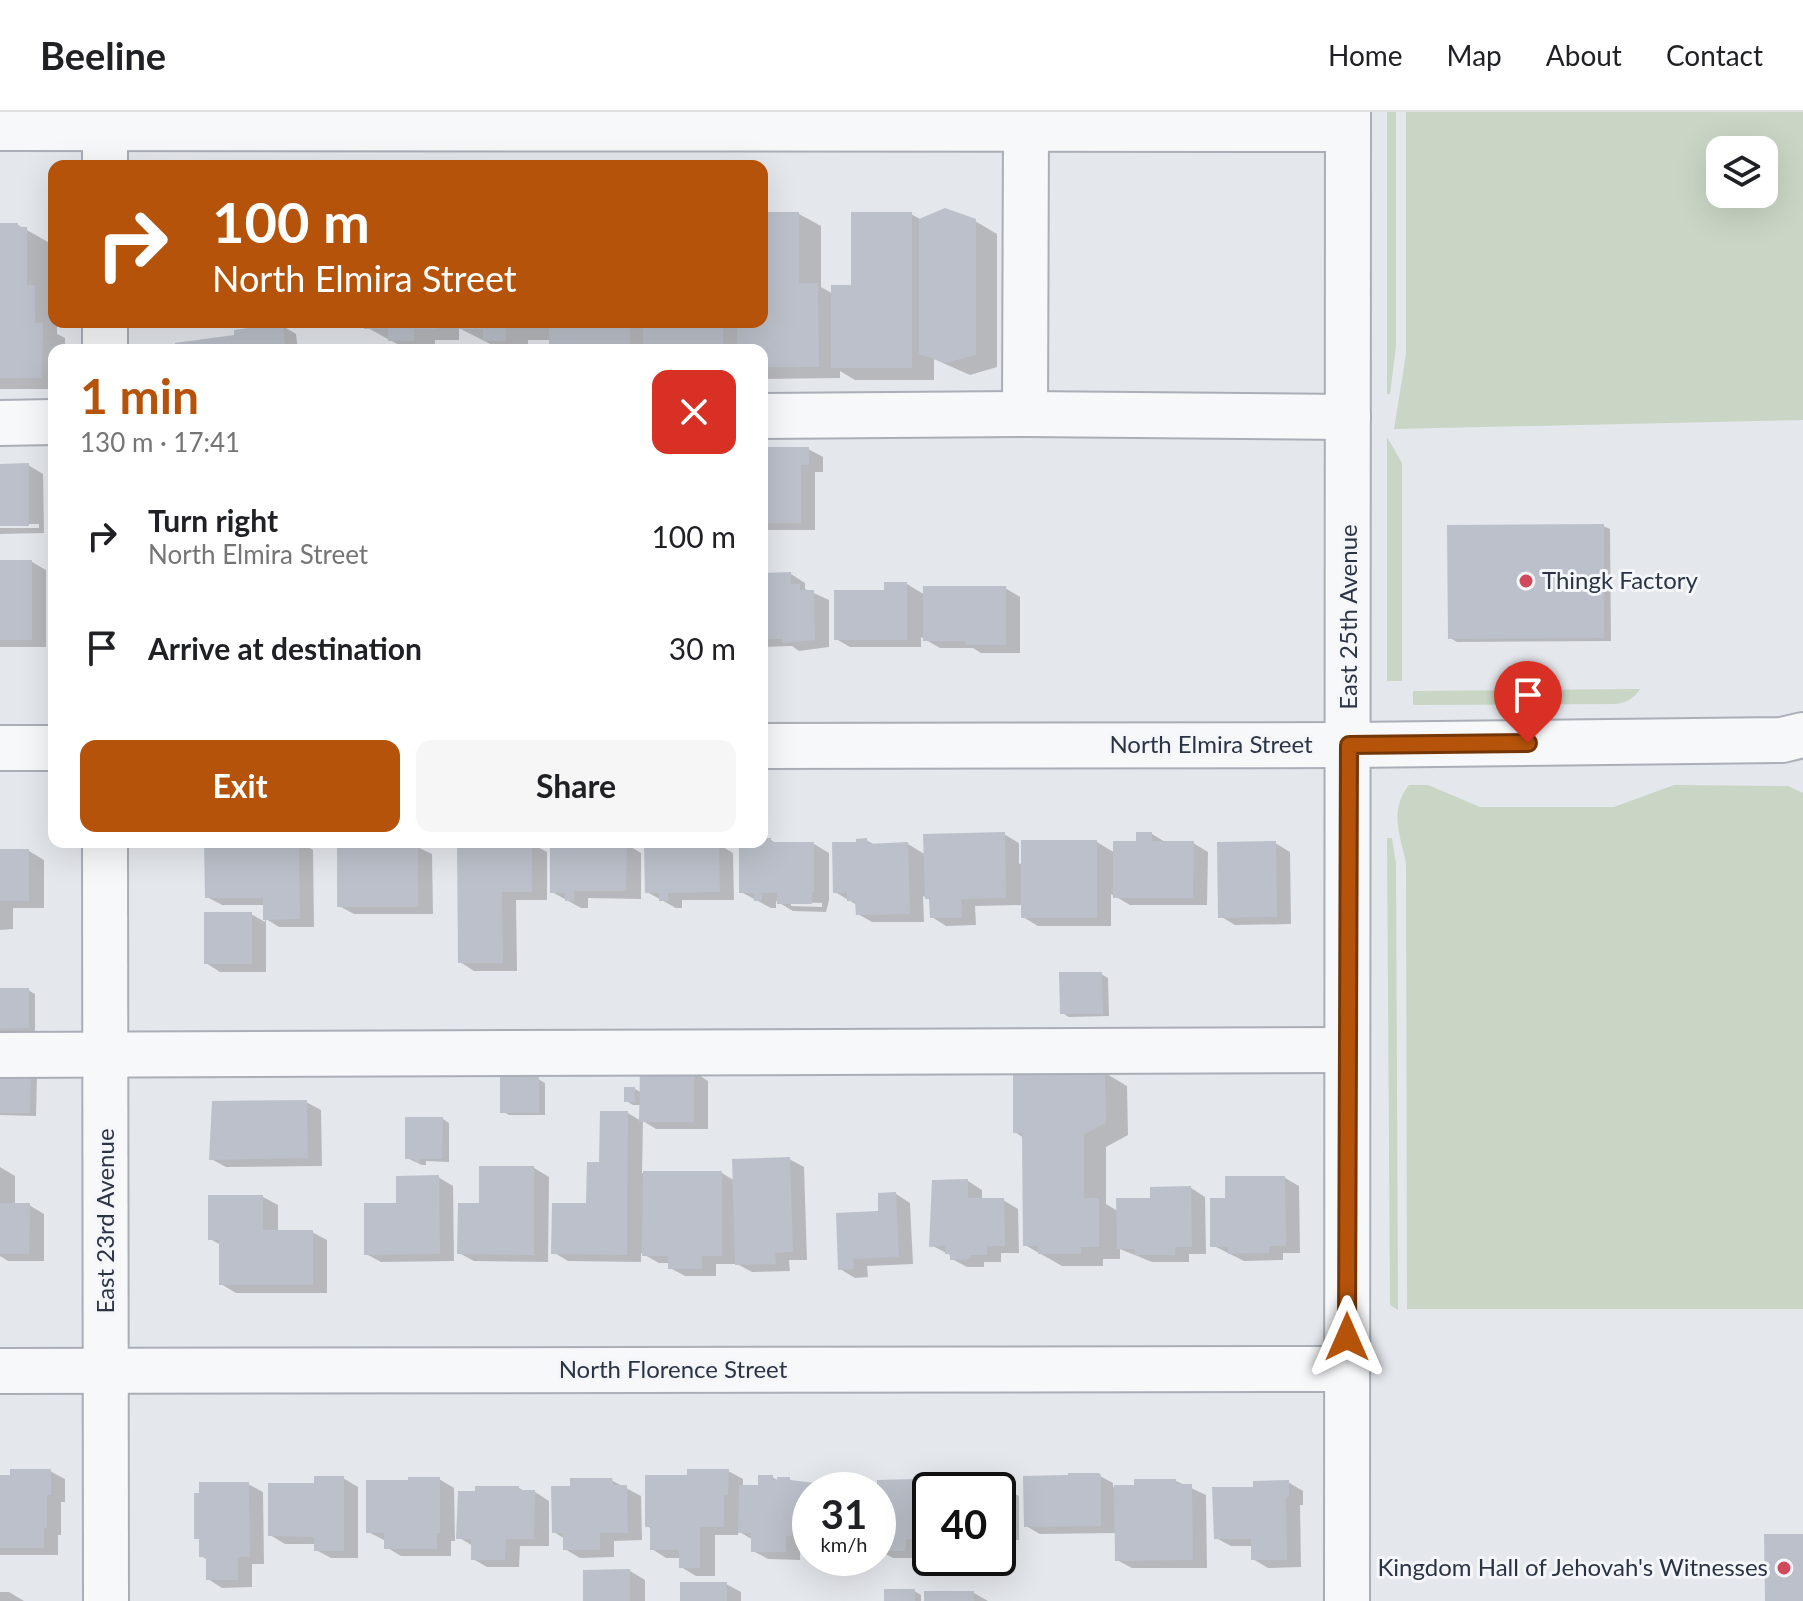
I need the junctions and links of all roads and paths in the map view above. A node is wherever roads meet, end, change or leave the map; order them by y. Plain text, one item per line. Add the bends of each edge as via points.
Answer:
1 (1348, 120) edge
2 (0, 128) edge
3 (1026, 129) junction
4 (105, 135) edge
5 (1025, 414) junction
6 (768, 416) edge
7 (1348, 417) junction
8 (48, 422) edge
9 (0, 423) edge
10 (1803, 735) edge
11 (1349, 745) junction
12 (768, 746) edge
13 (0, 748) edge
14 (48, 748) edge
15 (105, 848) edge
16 (1346, 1050) junction
17 (0, 1055) edge
18 (105, 1055) junction
19 (1347, 1369) junction
20 (0, 1371) edge
21 (106, 1372) junction
22 (106, 1601) edge
23 (1347, 1601) edge

1 - 3 street
1 - 7 street, East 25th Avenue
2 - 4 street
3 - 4 street
3 - 5 street
5 - 6 street
5 - 7 street
7 - 11 street, East 25th Avenue
8 - 9 street
10 - 11 street, North Elmira Street via 1782,740
11 - 12 street, North Elmira Street
11 - 16 street, East 25th Avenue
13 - 14 street
15 - 18 street, East 23rd Avenue
16 - 18 street
16 - 19 street, East 25th Avenue
17 - 18 street
18 - 21 street, East 23rd Avenue
19 - 21 street, North Florence Street
19 - 23 street, East 25th Avenue
20 - 21 street, North Florence Street
21 - 22 street, East 23rd Avenue

